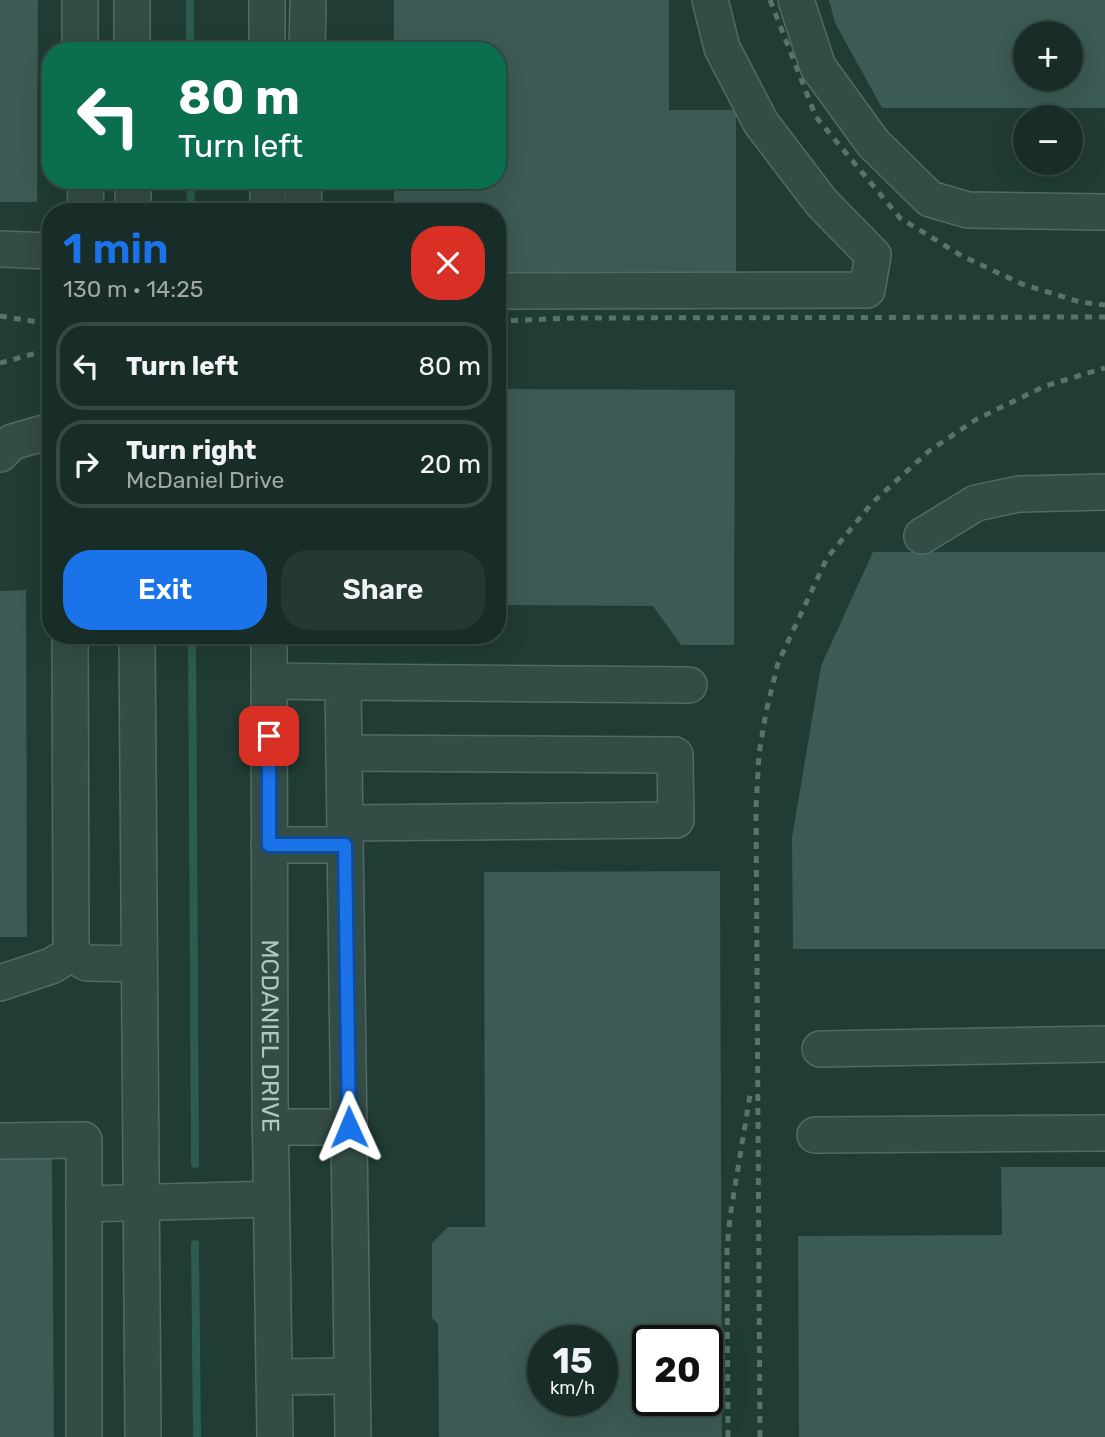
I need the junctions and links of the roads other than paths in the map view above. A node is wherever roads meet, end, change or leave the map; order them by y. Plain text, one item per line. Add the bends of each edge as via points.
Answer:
1 (80, 0) edge
2 (132, 0) edge
3 (710, 0) edge
4 (796, 0) edge
5 (267, 2) edge
6 (308, 2) edge
7 (80, 42) edge
8 (132, 42) edge
9 (267, 42) edge
10 (307, 42) edge
11 (1105, 212) edge
12 (0, 249) edge
13 (42, 251) edge
14 (506, 291) edge
15 (42, 434) edge
16 (0, 454) edge
17 (1105, 492) edge
18 (922, 536) dead end
19 (70, 644) edge
20 (137, 644) edge
21 (269, 644) edge
22 (269, 681) junction
23 (343, 682) junction
24 (689, 685) dead end
25 (344, 753) junction
26 (345, 834) junction
27 (269, 845) junction
28 (71, 954) junction
29 (139, 964) junction
30 (0, 983) edge
31 (1105, 1044) edge
32 (820, 1049) dead end
33 (270, 1127) junction
34 (349, 1127) junction
35 (1105, 1133) edge
36 (815, 1135) dead end
37 (0, 1141) edge
38 (271, 1199) junction
39 (141, 1202) junction
40 (84, 1204) junction
41 (352, 1376) junction
42 (274, 1377) junction
43 (84, 1437) edge
44 (143, 1437) edge
45 (275, 1437) edge
46 (353, 1437) edge

1 - 7 street
2 - 8 street
3 - 14 street via 722,48 761,123 821,203 873,256 867,290
4 - 11 street via 818,67 873,143 930,199 968,210
5 - 6 street
5 - 9 street
6 - 10 street
12 - 13 street
15 - 16 street via 12,442
17 - 18 street via 1020,494 976,503
19 - 28 street
20 - 29 street
21 - 22 street, MCDANIEL DRIVE
22 - 23 street
22 - 27 street, MCDANIEL DRIVE
23 - 24 street
23 - 25 street
25 - 26 street
25 - 26 street via 675,755 676,820
26 - 27 street
26 - 34 street
27 - 33 street, MCDANIEL DRIVE
28 - 29 street via 87,963
28 - 30 street via 51,966
29 - 39 street
31 - 32 street
33 - 34 street
33 - 38 street, MCDANIEL DRIVE
34 - 41 street
35 - 36 street
37 - 40 street via 84,1140
38 - 39 street
38 - 42 street, MCDANIEL DRIVE
39 - 40 street
39 - 44 street
40 - 43 street
41 - 42 street
41 - 46 street
42 - 45 street, MCDANIEL DRIVE

